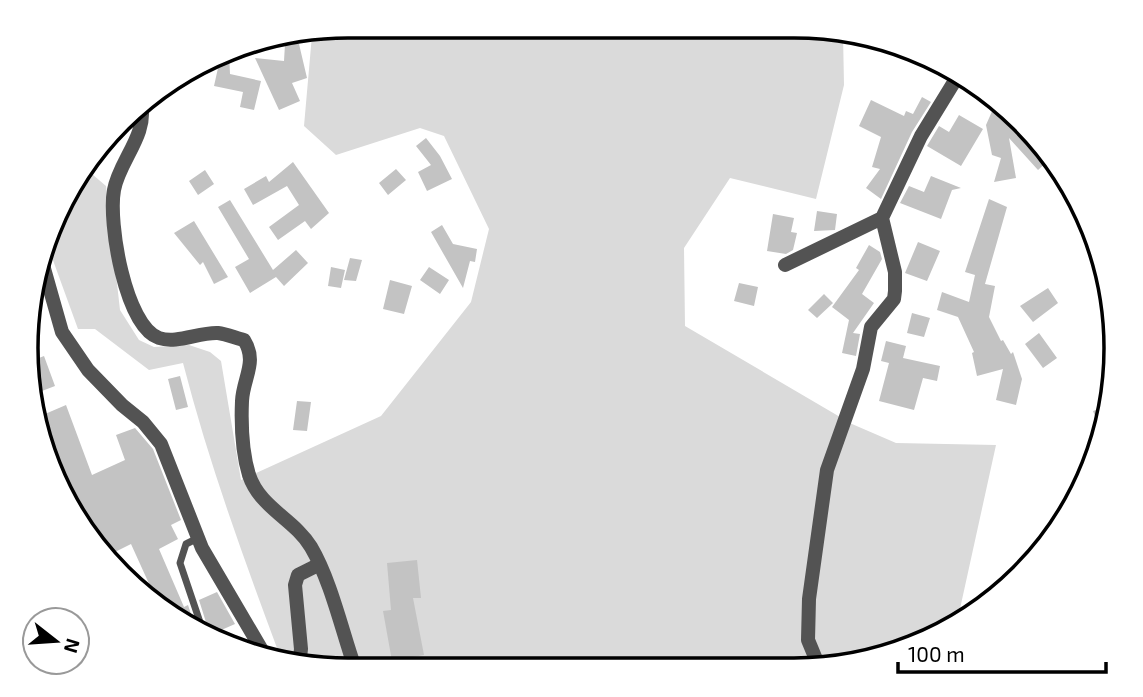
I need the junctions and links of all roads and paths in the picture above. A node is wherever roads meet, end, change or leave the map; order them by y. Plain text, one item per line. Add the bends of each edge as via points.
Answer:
1 (954, 82) edge
2 (140, 118) edge
3 (882, 218) junction
4 (785, 265) dead end
5 (47, 278) edge
6 (198, 538) junction
7 (318, 565) junction
8 (199, 621) edge
9 (259, 645) edge
10 (300, 655) edge
11 (351, 658) edge
12 (815, 658) edge

1 - 3 street via 921,136
2 - 7 street via 114,189 119,256 136,313 150,334 163,339 218,333 244,340 251,352 242,398 250,477 272,509 289,519
3 - 4 street
3 - 12 street via 895,271 894,299 871,327 863,369 827,470 809,599 808,640
5 - 6 street via 62,332 105,389 144,422 160,444
6 - 8 lane via 186,544 180,563
6 - 9 street
7 - 10 street via 298,575 295,584
7 - 11 street

